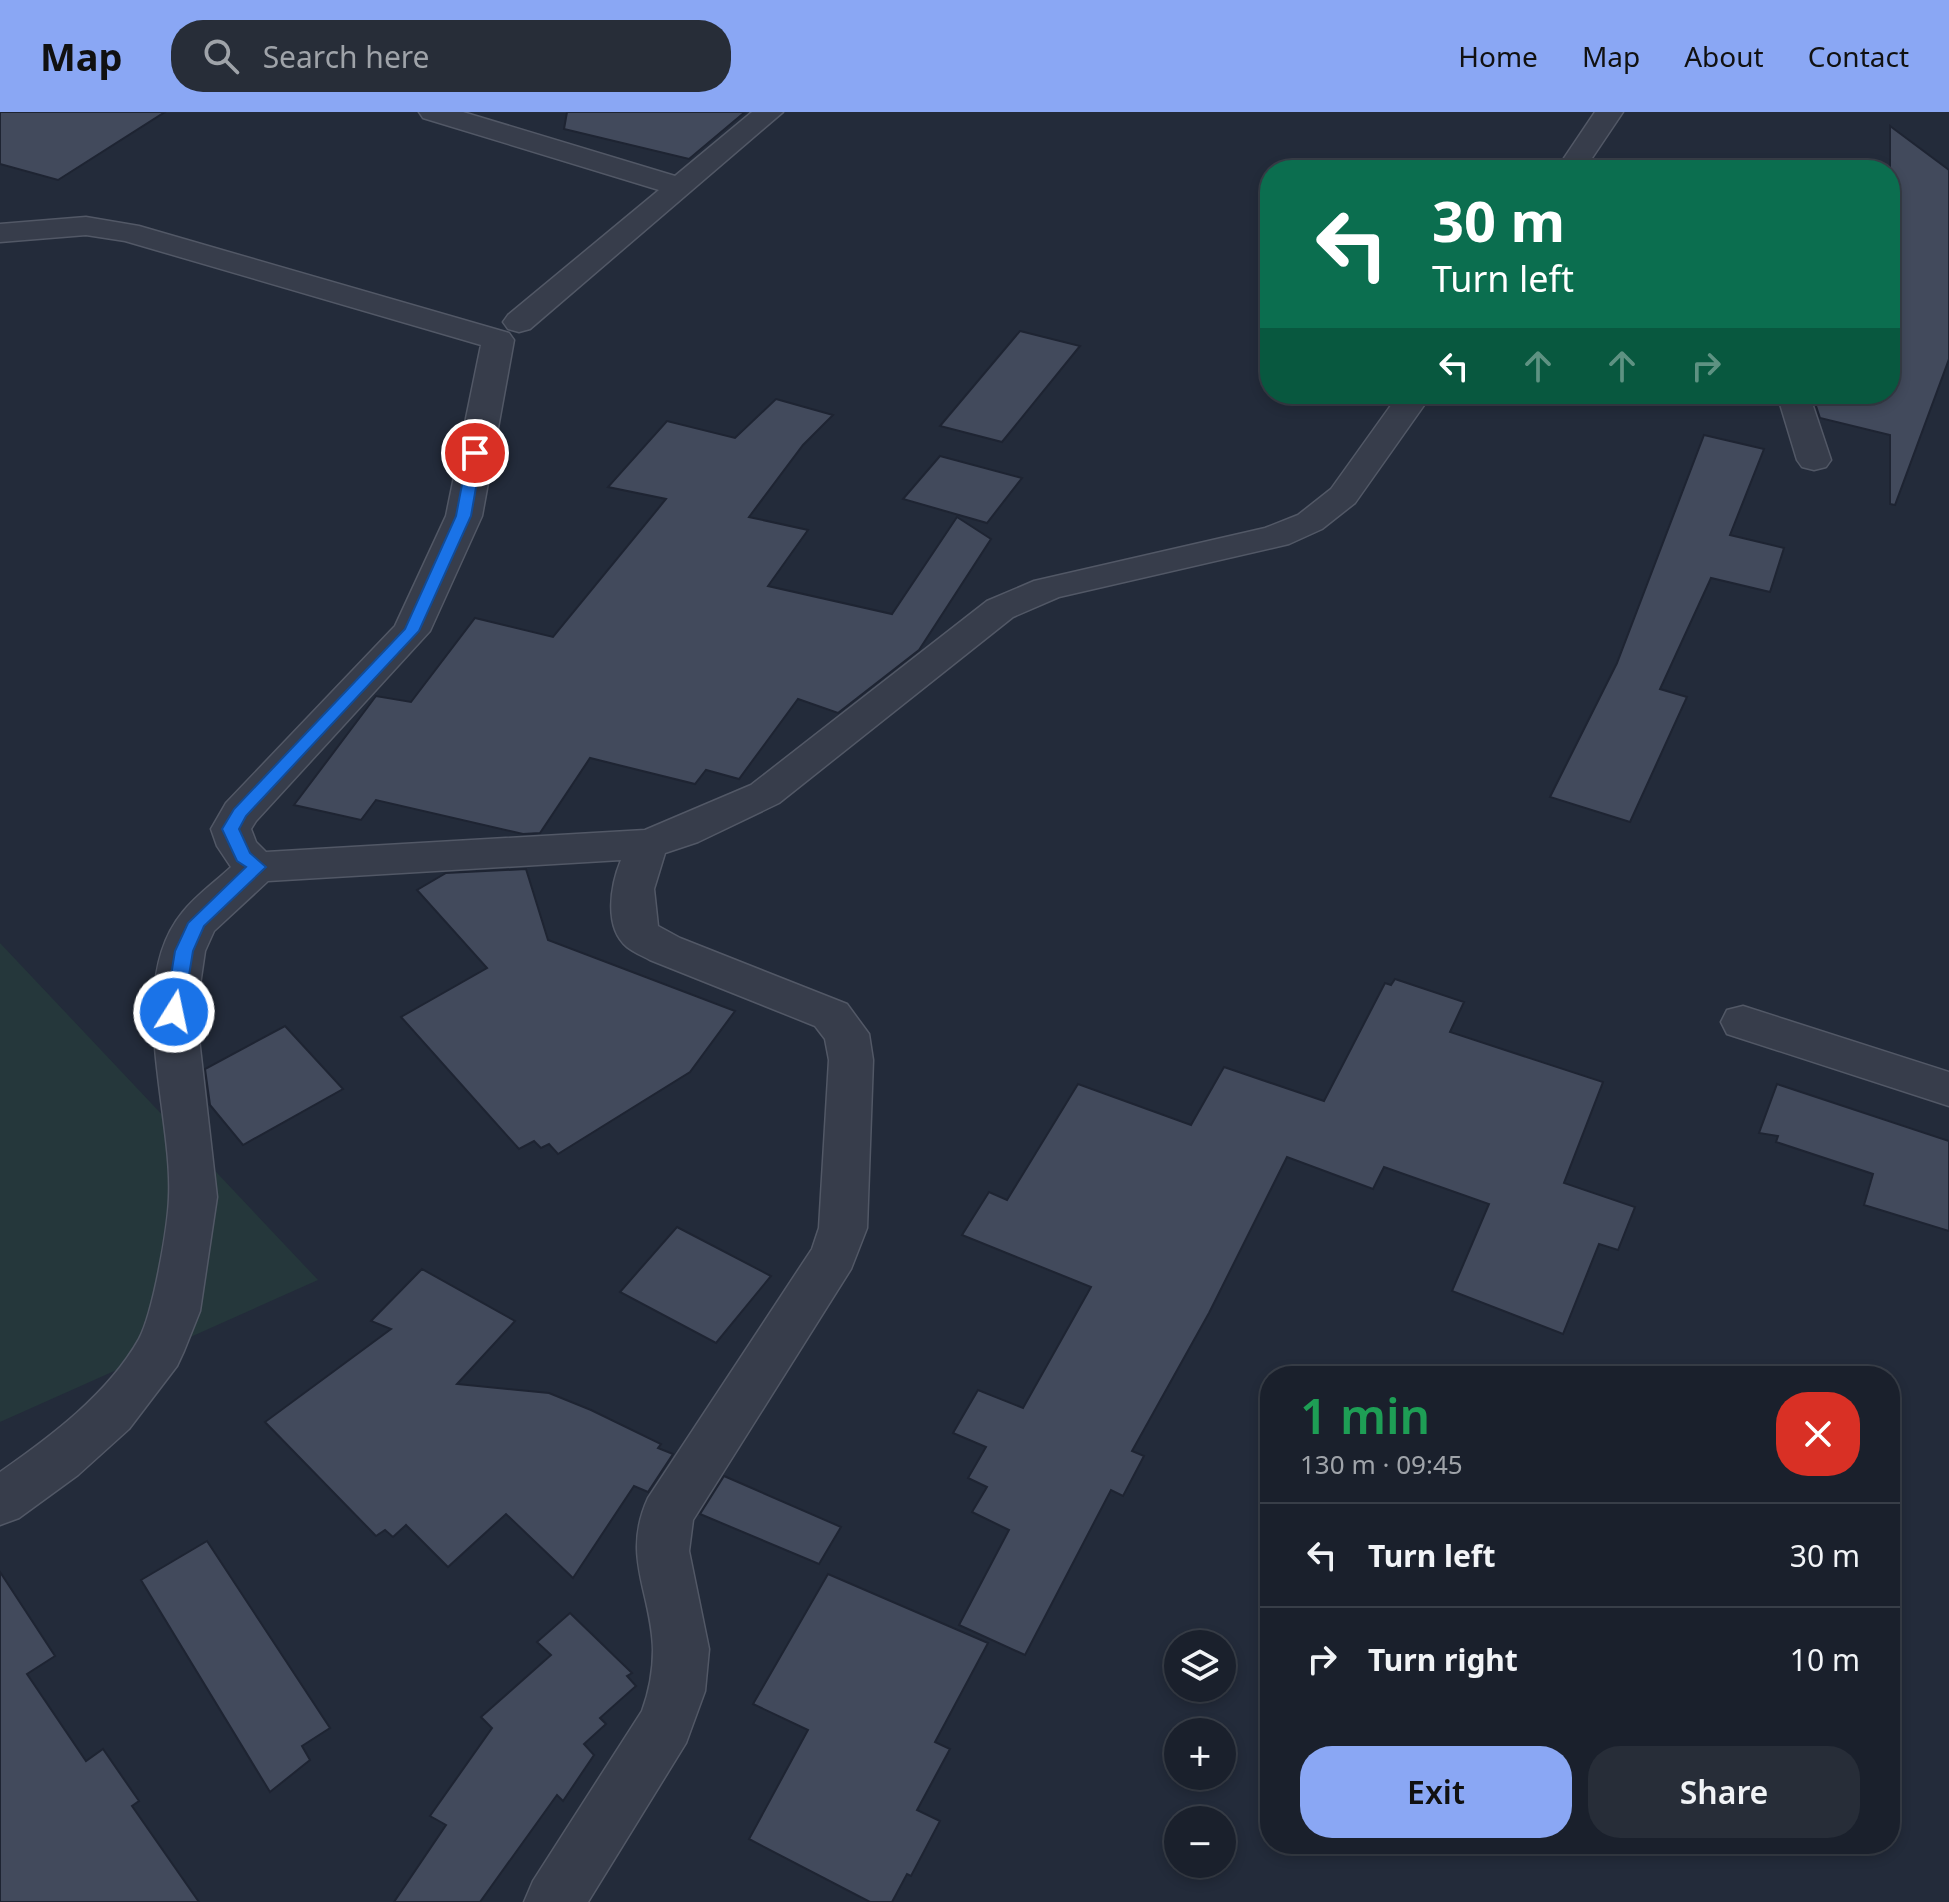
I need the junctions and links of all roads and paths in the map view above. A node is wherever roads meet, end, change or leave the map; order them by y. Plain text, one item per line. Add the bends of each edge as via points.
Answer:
1 (520, 112) edge
2 (769, 112) edge
3 (1609, 112) edge
4 (455, 114) edge
5 (494, 132) junction
6 (1577, 160) edge
7 (678, 186) junction
8 (0, 233) edge
9 (519, 322) dead end
10 (1409, 404) edge
11 (1796, 404) edge
12 (1814, 460) dead end
13 (648, 844) junction
14 (257, 867) junction
15 (1743, 1022) dead end
16 (1949, 1089) edge
17 (0, 1502) edge
18 (554, 1902) edge

1 - 5 street
2 - 7 street
3 - 6 street
4 - 5 street
5 - 7 street
7 - 9 street
8 - 14 street via 86,226 128,232 498,340 464,516 411,631 240,813 231,829 233,840
10 - 13 street via 1343,496 1310,522 1276,536 1047,589 1000,609 765,794 716,820
11 - 12 street
13 - 14 street
13 - 18 street via 634,874 630,900 640,935 831,1015 847,1034 851,1060 843,1228 834,1255 667,1515 662,1551 681,1649 677,1691 666,1724
14 - 17 street via 197,923 184,951 174,1012 193,1197 175,1311 159,1351 111,1414
15 - 16 street

